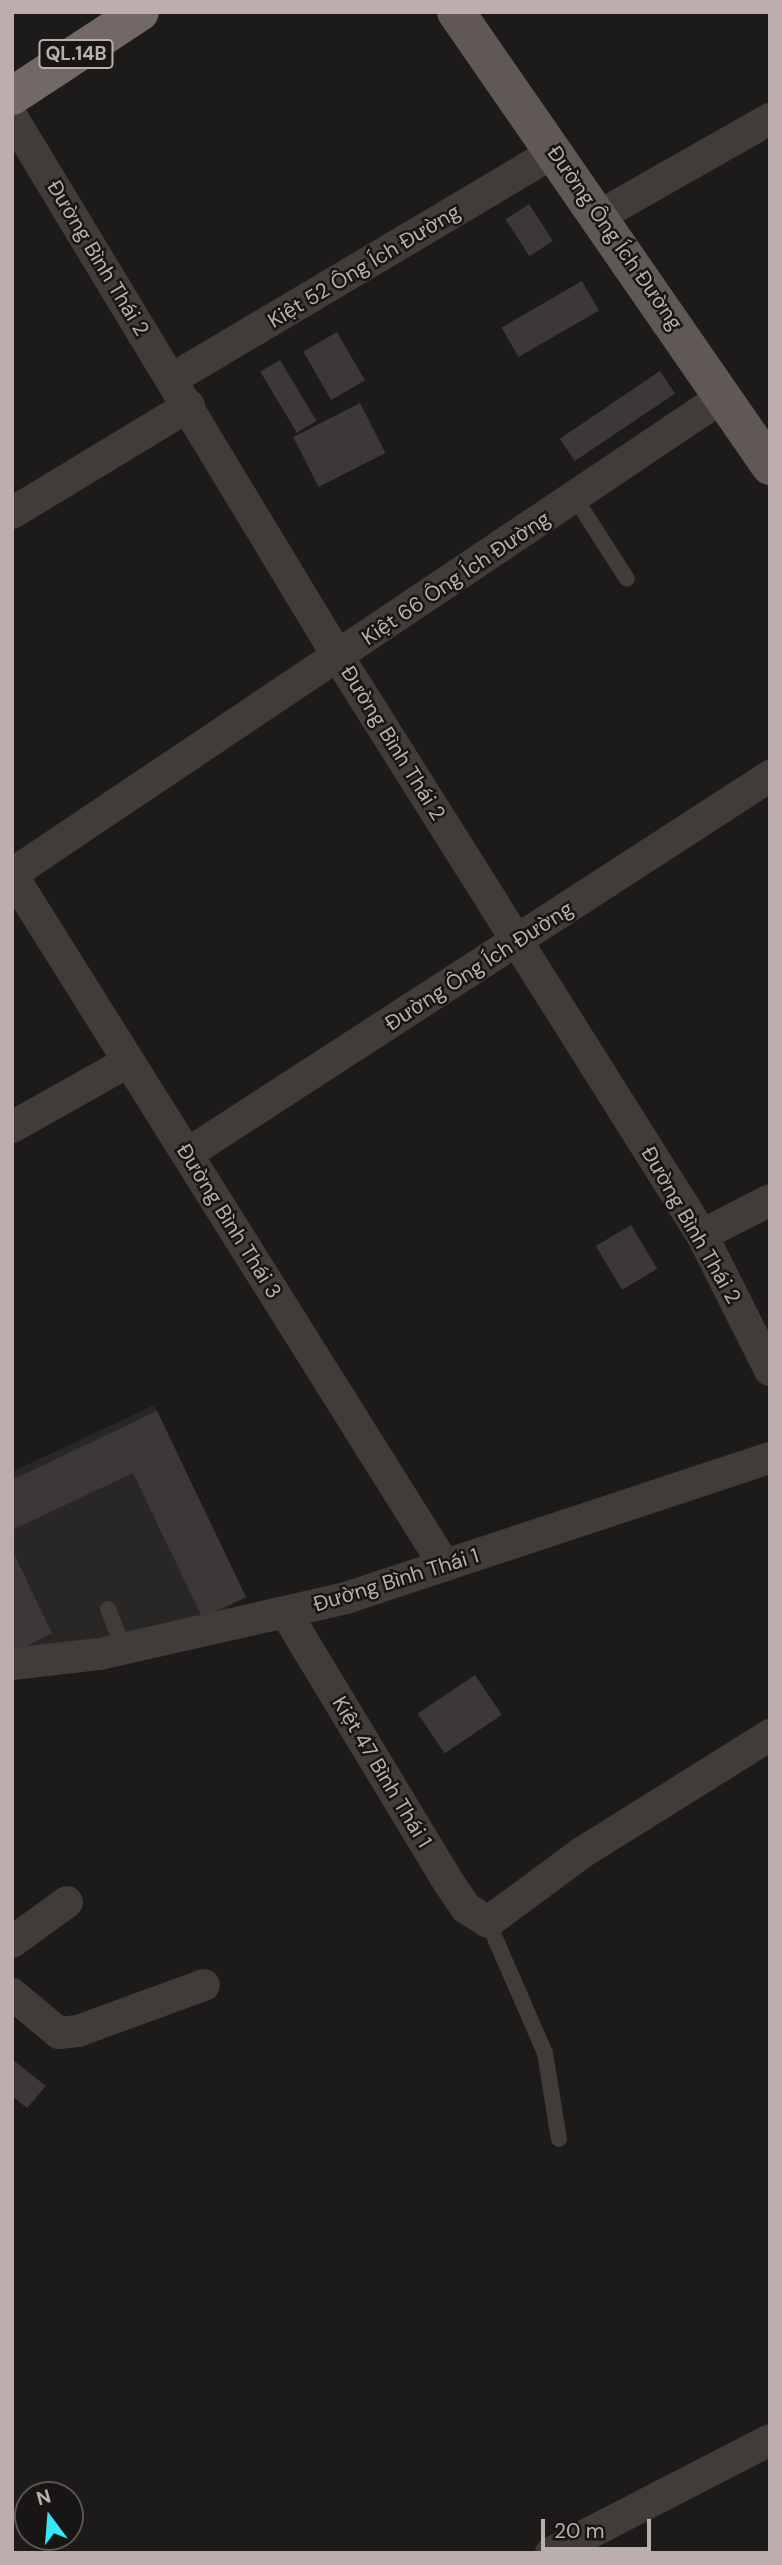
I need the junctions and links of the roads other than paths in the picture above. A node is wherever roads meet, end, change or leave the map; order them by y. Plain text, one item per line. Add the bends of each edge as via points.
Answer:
1 (140, 12) edge
2 (456, 12) edge
3 (12, 96) edge
4 (12, 117) edge
5 (770, 119) edge
6 (555, 152) junction
7 (599, 216) junction
8 (172, 379) junction
9 (724, 396) junction
10 (189, 407) junction
11 (770, 466) edge
12 (575, 498) junction
13 (12, 513) edge
14 (627, 579) dead end
15 (339, 658) junction
16 (770, 776) edge
17 (12, 875) edge
18 (518, 941) junction
19 (128, 1062) junction
20 (12, 1127) edge
21 (187, 1154) junction
22 (770, 1200) edge
23 (702, 1235) junction
24 (770, 1370) edge
25 (770, 1458) edge
26 (445, 1566) junction
27 (108, 1609) dead end
28 (286, 1613) junction
29 (124, 1649) junction
30 (12, 1664) edge
31 (766, 1743) edge
32 (67, 1902) dead end
33 (488, 1922) junction
34 (12, 1942) edge
35 (204, 1985) dead end
36 (12, 1994) edge
37 (559, 2138) dead end
38 (770, 2441) edge
39 (551, 2553) edge

1 - 3 highway, QL.14B
2 - 6 main road, Đường Ông Ích Đường
4 - 8 street, Đường Bình Thái 2
5 - 7 street
6 - 7 main road, Đường Ông Ích Đường
6 - 8 street, Kiệt 52 Ông Ích Đường
7 - 9 main road, Đường Ông Ích Đường
8 - 10 street, Đường Bình Thái 2
9 - 11 main road, Đường Ông Ích Đường
9 - 12 street, Kiệt 66 Ông Ích Đường
10 - 13 street
10 - 15 street, Đường Bình Thái 2
12 - 14 lane
12 - 15 street, Kiệt 66 Ông Ích Đường
15 - 17 street, Kiệt 66 Ông Ích Đường
15 - 18 street, Đường Bình Thái 2
16 - 18 street, Đường Ông Ích Đường
17 - 19 street, Đường Bình Thái 3
18 - 21 street, Đường Ông Ích Đường
18 - 23 street, Đường Bình Thái 2
19 - 20 street
19 - 21 street, Đường Bình Thái 3
21 - 26 street, Đường Bình Thái 3
22 - 23 street
23 - 24 street, Đường Bình Thái 2
25 - 26 street, Đường Bình Thái 1
26 - 28 street, Đường Bình Thái 1
27 - 29 lane
28 - 29 street, Đường Bình Thái 1
28 - 33 street, Kiệt 47 Bình Thái 1 via 449,1883 466,1908
29 - 30 street, Đường Bình Thái 1
31 - 33 street via 583,1852
32 - 34 street
33 - 37 lane via 545,2053
35 - 36 street via 78,2031 59,2033
38 - 39 street

